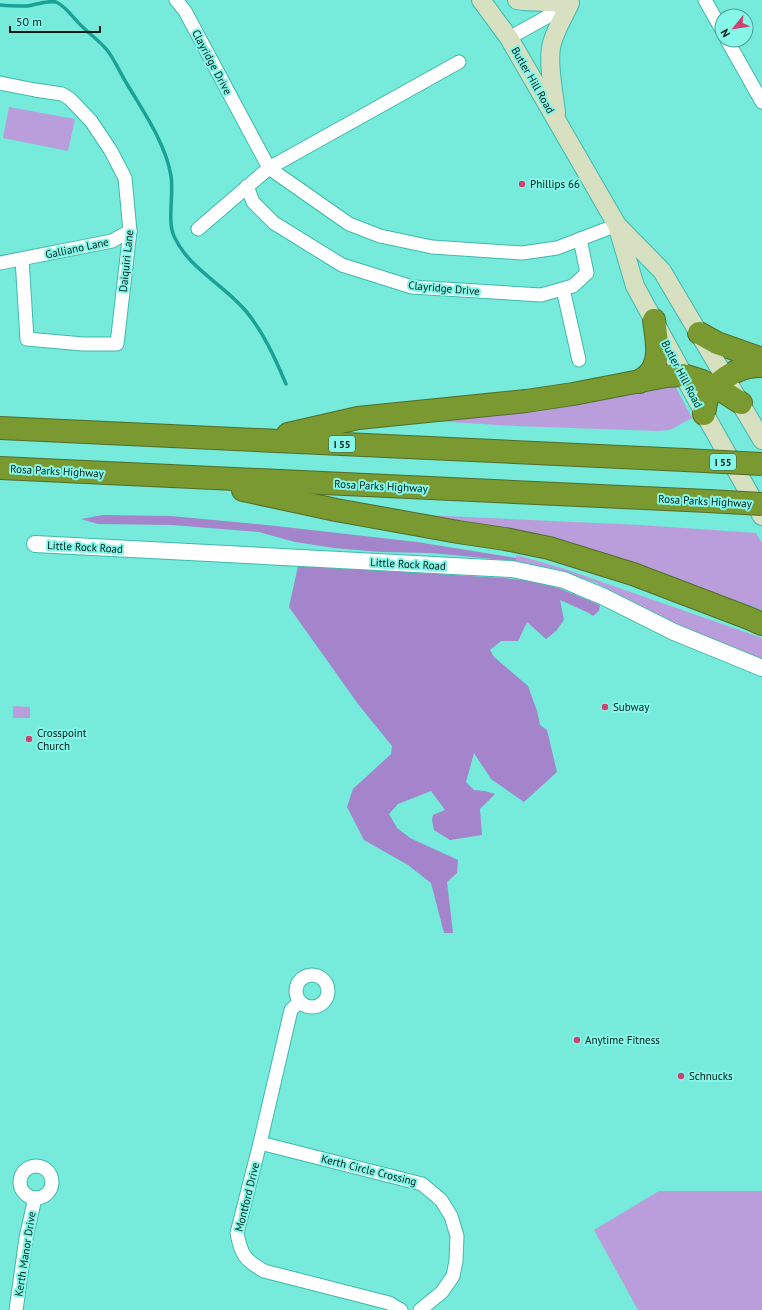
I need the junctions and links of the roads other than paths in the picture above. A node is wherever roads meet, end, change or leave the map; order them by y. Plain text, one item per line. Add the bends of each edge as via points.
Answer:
1 (176, 0) edge
2 (481, 0) edge
3 (517, 0) edge
4 (705, 0) edge
5 (573, 2) edge
6 (714, 16) edge
7 (509, 38) junction
8 (732, 48) edge
9 (459, 62) dead end
10 (0, 83) edge
11 (762, 102) edge
12 (557, 120) junction
13 (269, 168) junction
14 (247, 186) junction
15 (617, 225) junction
16 (198, 229) dead end
17 (130, 231) junction
18 (580, 239) junction
19 (22, 259) junction
20 (0, 263) edge
21 (564, 289) junction
22 (654, 320) junction
23 (699, 333) junction
24 (762, 359) edge
25 (579, 360) dead end
26 (762, 366) edge
27 (683, 375) junction
28 (639, 382) junction
29 (721, 382) junction
30 (741, 403) joint
31 (704, 414) junction
32 (0, 428) edge
33 (261, 440) junction
34 (762, 440) edge
35 (762, 464) edge
36 (0, 468) edge
37 (181, 477) junction
38 (762, 504) edge
39 (762, 516) edge
40 (35, 544) dead end
41 (758, 621) edge
42 (762, 668) edge
43 (300, 1001) dead end
44 (260, 1144) junction
45 (35, 1198) dead end
46 (16, 1310) edge
47 (400, 1310) edge
48 (420, 1310) edge

1 - 13 street, Clayridge Drive via 185,11
2 - 7 main road, Butler Hill Road
3 - 5 main road
4 - 6 street
5 - 7 street
5 - 12 main road via 556,32 550,56
7 - 12 main road, Butler Hill Road
8 - 11 street
9 - 13 street
10 - 17 street, Daiquiri Lane via 62,94 91,121 125,178
12 - 15 main road, Butler Hill Road
13 - 14 street
13 - 18 street, Clayridge Drive via 349,224 380,236 448,249 522,253 556,248
14 - 16 street
14 - 21 street, Clayridge Drive via 253,202 274,223 342,265 412,287 541,295
15 - 18 street, Clayridge Drive
15 - 22 main road, Butler Hill Road via 635,286
15 - 23 main road, Butler Hill Road via 662,271
17 - 19 street, Galliano Lane via 112,241
17 - 19 street, Daiquiri Lane via 117,344 28,339
18 - 21 street, Clayridge Drive via 587,273 573,286
19 - 20 street, Galliano Lane
21 - 25 street
22 - 27 main road, Butler Hill Road
22 - 28 highway via 657,356 654,367
23 - 24 highway via 717,343
23 - 29 main road, Butler Hill Road
26 - 29 highway via 738,371
27 - 28 highway
27 - 29 highway via 702,381
27 - 31 main road, Butler Hill Road
28 - 33 highway via 526,401 358,418
29 - 30 highway
29 - 31 highway via 708,397
30 - 34 main road
31 - 39 main road, Butler Hill Road
32 - 33 highway, I 55
33 - 35 highway, I 55, bridge
36 - 37 highway, Rosa Parks Highway
37 - 38 highway, Rosa Parks Highway, bridge
37 - 41 highway via 336,510 548,548 633,574
40 - 42 street, Little Rock Road via 523,571 564,580 609,599 674,632
43 - 44 street, Montford Drive via 291,1010
44 - 47 street, Montford Drive via 237,1234 242,1254 264,1271 389,1303
44 - 48 street, Kerth Circle Crossing via 422,1184 441,1200 451,1216 457,1236 454,1276 442,1292
45 - 46 street, Kerth Manor Drive via 26,1238

